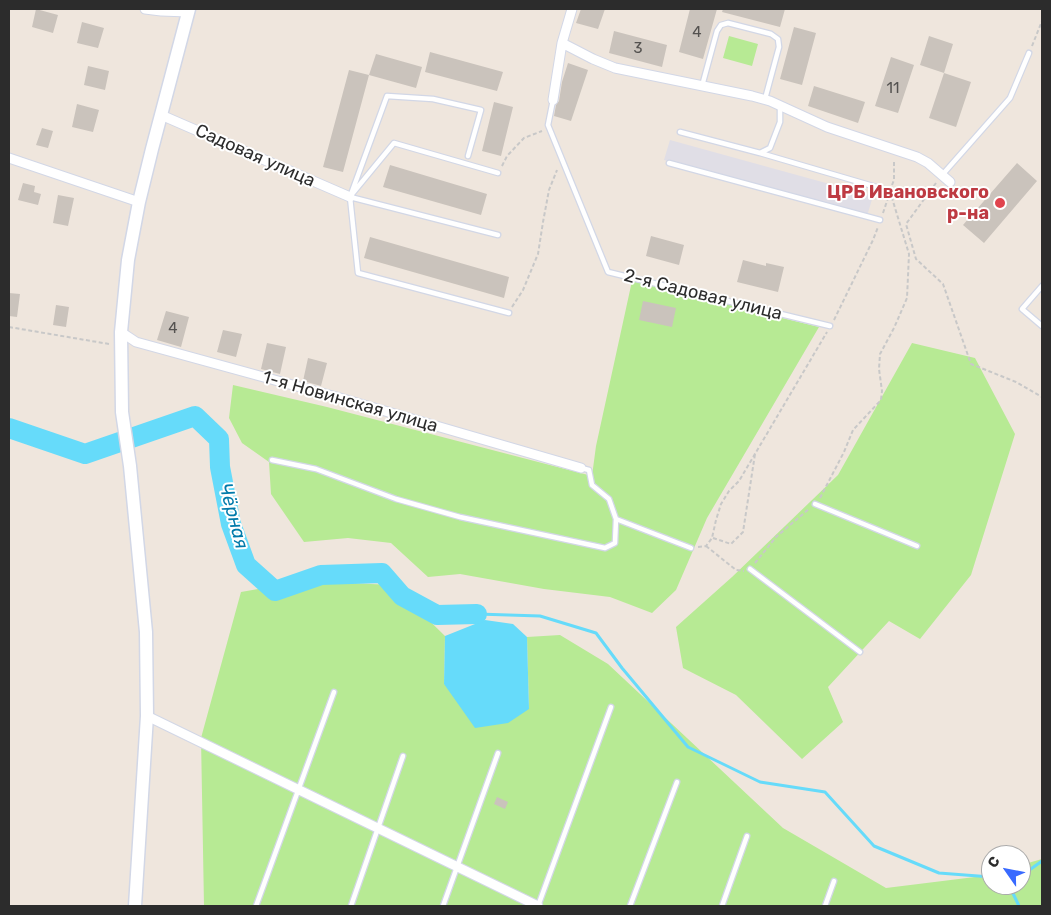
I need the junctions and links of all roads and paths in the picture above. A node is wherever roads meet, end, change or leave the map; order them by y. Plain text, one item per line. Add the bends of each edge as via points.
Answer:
1 (145, 9) edge
2 (572, 9) edge
3 (188, 10) edge
4 (1042, 21) edge
5 (562, 43) junction
6 (1030, 53) joint
7 (702, 86) junction
8 (553, 100) joint
9 (765, 100) junction
10 (780, 106) junction
11 (161, 115) junction
12 (549, 128) junction
13 (680, 132) dead end
14 (894, 150) junction
15 (760, 153) junction
16 (468, 156) dead end
17 (9, 158) edge
18 (562, 159) junction
19 (669, 163) dead end
20 (498, 173) joint
21 (943, 174) junction
22 (950, 182) dead end
23 (890, 191) junction
24 (350, 197) junction
25 (139, 202) junction
26 (880, 220) junction
27 (498, 234) dead end
28 (1042, 286) edge
29 (509, 313) joint
30 (830, 326) junction
31 (1042, 326) edge
32 (9, 327) edge
33 (122, 332) junction
34 (122, 346) junction
35 (1042, 397) edge
36 (756, 452) junction
37 (272, 460) dead end
38 (581, 468) joint
39 (815, 504) junction
40 (616, 519) junction
41 (712, 538) junction
42 (706, 546) junction
43 (916, 546) dead end
44 (691, 548) joint
45 (750, 569) junction
46 (860, 652) dead end
47 (334, 692) dead end
48 (610, 707) dead end
49 (147, 716) junction
50 (498, 753) dead end
51 (403, 756) dead end
52 (677, 782) dead end
53 (299, 790) junction
54 (378, 828) junction
55 (747, 836) dead end
56 (457, 867) junction
57 (834, 882) dead end
58 (135, 906) edge
59 (256, 906) edge
60 (350, 906) edge
61 (443, 906) edge
62 (538, 906) edge
63 (630, 906) edge
64 (722, 906) edge
65 (825, 906) edge

1 - 3 street
2 - 5 street
3 - 11 main road
4 - 6 path
5 - 7 street via 615,68
5 - 8 street
6 - 21 lane via 1010,98
7 - 9 street
7 - 9 lane via 717,31 728,23 771,34 778,39 779,47
8 - 12 lane
9 - 10 street
10 - 14 street via 827,127
10 - 15 lane via 780,122 770,148
11 - 24 street, Садовая улица
11 - 25 main road
12 - 18 lane, 2-я Садовая улица
12 - 20 path via 524,138
13 - 15 lane
14 - 21 street via 917,157
14 - 23 path via 894,180
15 - 23 lane
16 - 24 lane via 481,110 433,98 387,96
17 - 25 street
18 - 29 path via 549,190 538,254
18 - 30 lane, 2-я Садовая улица via 608,272
19 - 26 lane
20 - 24 lane via 394,143
21 - 22 street
21 - 35 path via 906,224 916,259 943,284 971,364 1016,382
23 - 26 path
23 - 39 path via 909,254 907,298 880,354 880,400 853,430
24 - 27 lane
24 - 29 lane via 358,273
25 - 33 main road via 128,260
26 - 30 path
28 - 31 lane via 1022,309
30 - 36 path
32 - 34 path
33 - 34 main road
33 - 38 street, 1-я Новинская улица via 136,342
34 - 49 main road via 122,412 146,632
36 - 41 path via 722,504
36 - 41 path via 743,532 731,544
37 - 40 lane via 316,469 396,499 460,517 605,548 615,543
38 - 40 lane via 589,470 592,485 609,499
39 - 43 lane
39 - 45 path via 776,537
40 - 44 lane
41 - 42 path
42 - 44 path
42 - 45 path via 736,570 748,572
45 - 46 lane
47 - 53 lane
48 - 62 lane
49 - 53 street
49 - 58 main road
50 - 56 lane
51 - 54 lane
52 - 63 lane
53 - 54 street
53 - 59 lane
54 - 56 street
54 - 60 lane
55 - 64 lane
56 - 61 lane
56 - 62 street
57 - 65 lane

